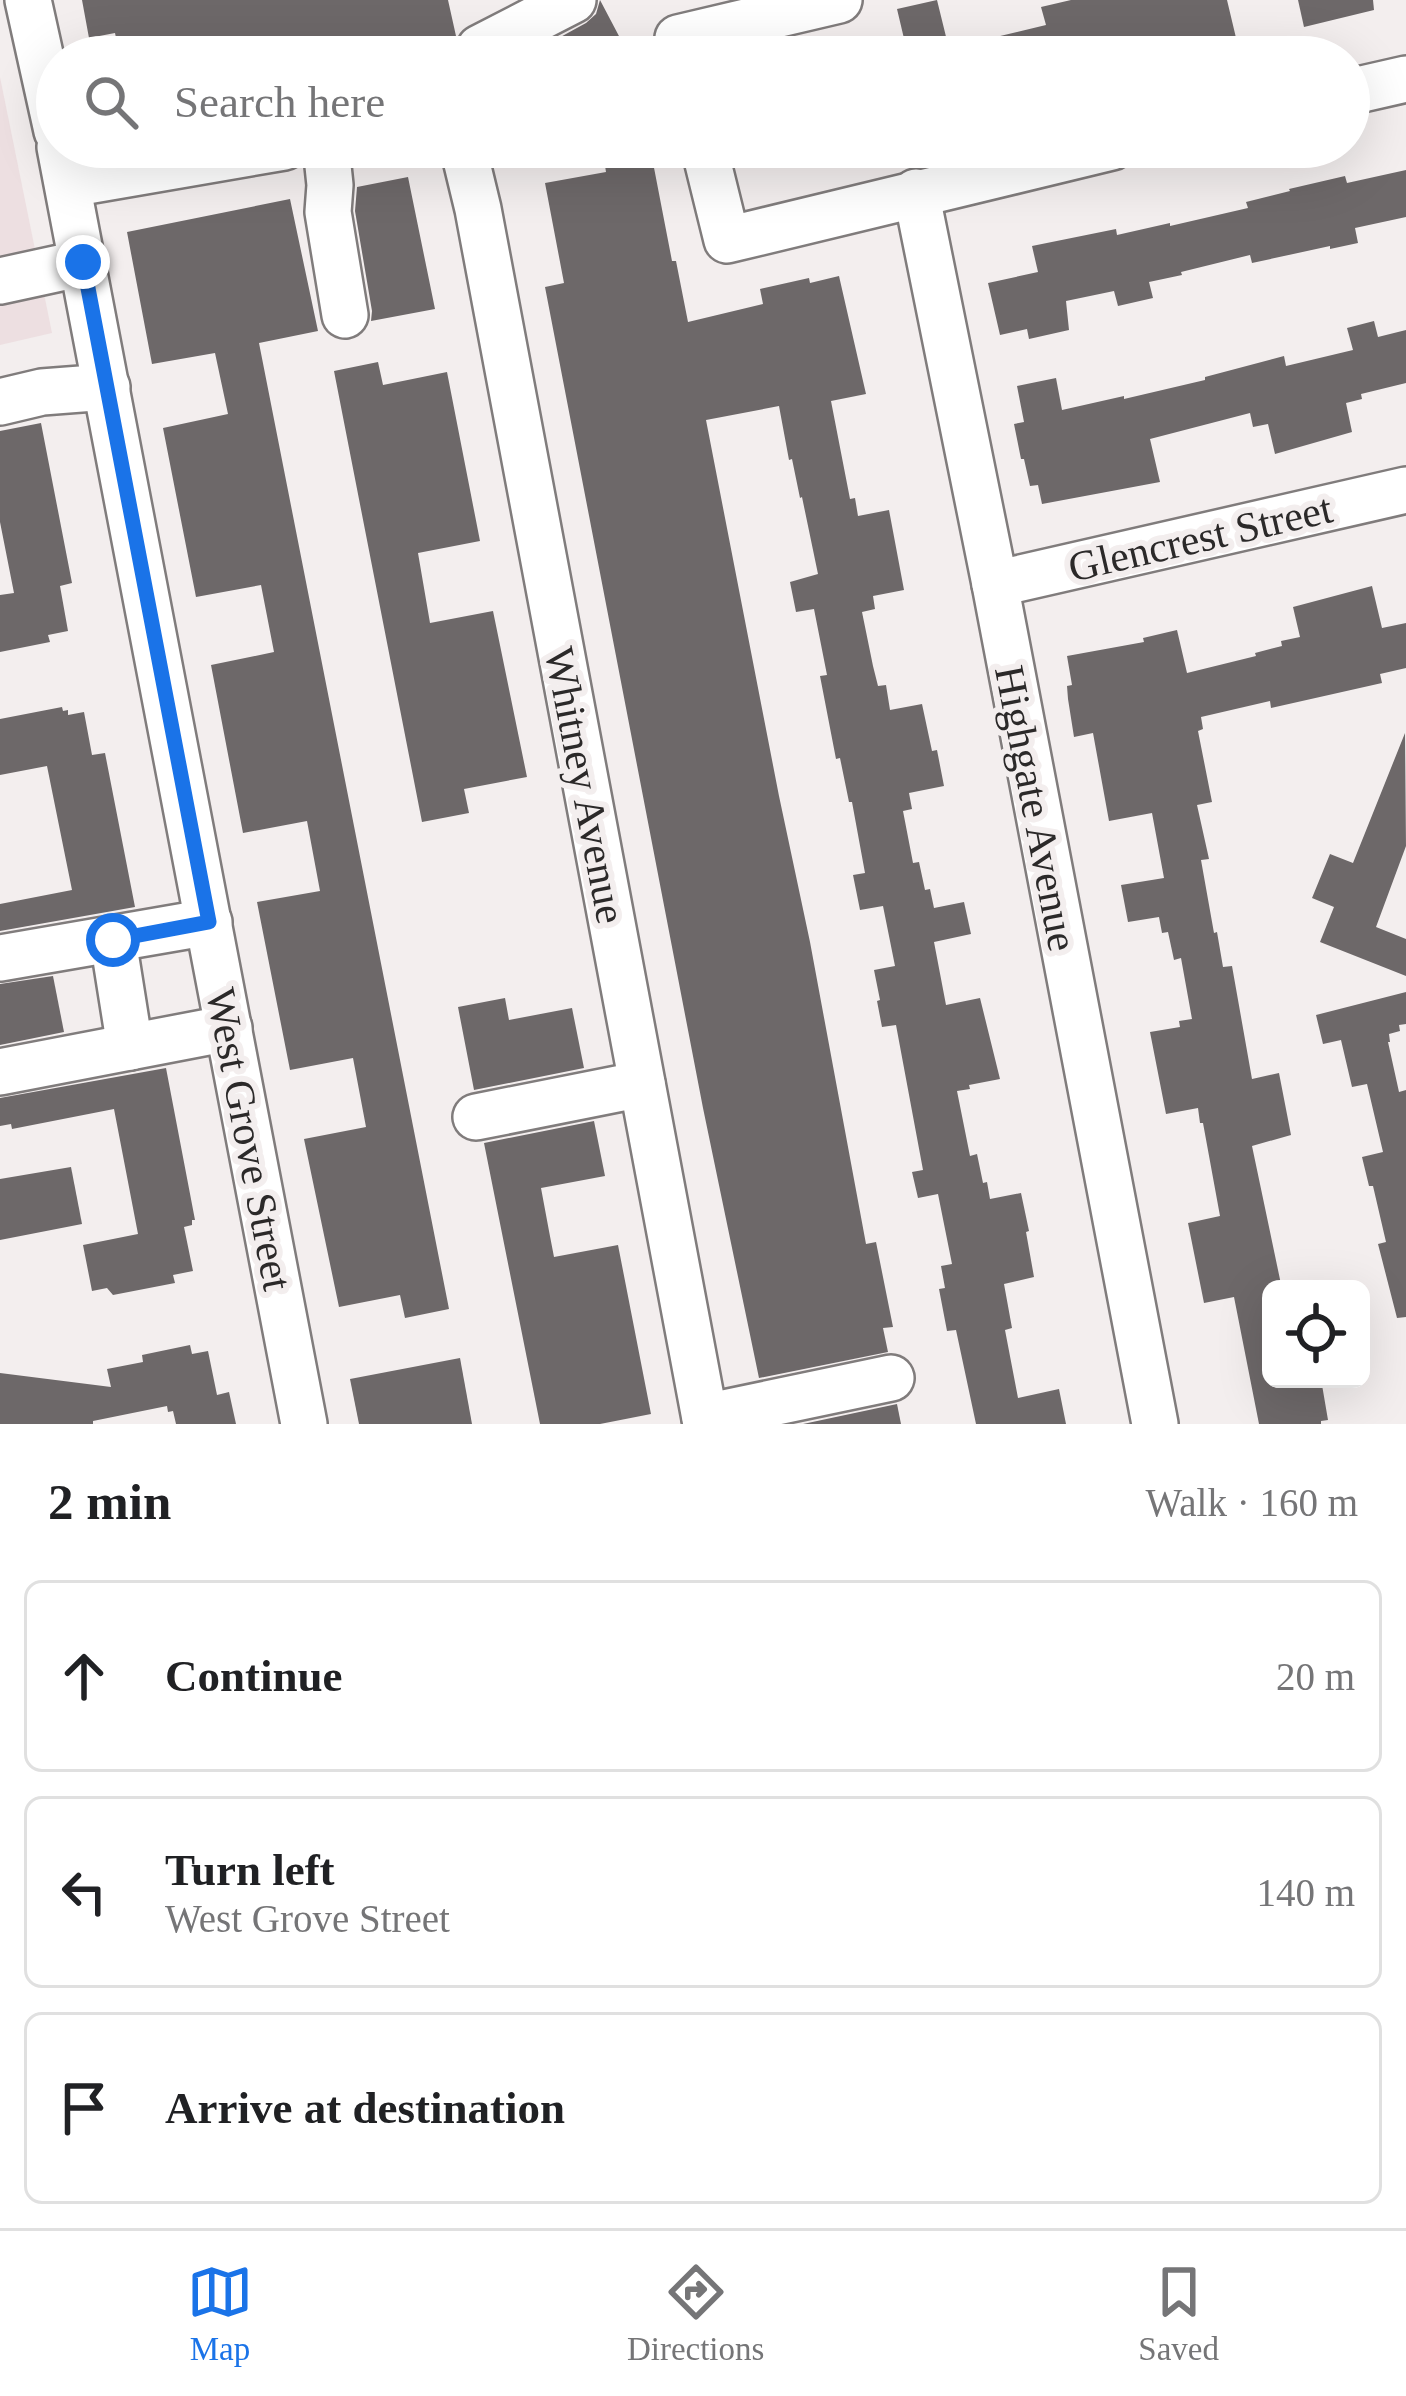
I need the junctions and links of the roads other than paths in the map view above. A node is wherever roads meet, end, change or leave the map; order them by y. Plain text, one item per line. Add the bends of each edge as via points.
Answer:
1 (28, 0) edge
2 (573, 0) edge
3 (839, 0) edge
4 (36, 36) edge
5 (503, 36) edge
6 (686, 36) edge
7 (1406, 79) edge
8 (1370, 87) edge
9 (65, 168) edge
10 (328, 168) edge
11 (468, 168) edge
12 (709, 168) edge
13 (1021, 168) edge
14 (916, 192) junction
15 (83, 262) junction
16 (0, 281) edge
17 (345, 315) dead end
18 (107, 387) junction
19 (0, 402) edge
20 (1406, 490) edge
21 (995, 584) junction
22 (209, 922) junction
23 (113, 940) junction
24 (0, 958) edge
25 (229, 1028) junction
26 (130, 1047) junction
27 (0, 1072) edge
28 (642, 1084) junction
29 (476, 1117) dead end
30 (891, 1378) dead end
31 (706, 1421) edge
32 (304, 1424) edge
33 (1155, 1424) edge

1 - 4 street
2 - 5 street
3 - 6 street
7 - 8 street
9 - 15 street, West Grove Street
10 - 17 street
11 - 28 street, Whitney Avenue
12 - 14 street via 727,240
13 - 14 street
14 - 21 street, Highgate Avenue
15 - 16 street
15 - 18 street, West Grove Street
18 - 19 street
18 - 22 street, West Grove Street
20 - 21 street, Glencrest Street
21 - 33 street, Highgate Avenue
22 - 23 street
22 - 25 street, West Grove Street
23 - 24 street
23 - 26 street
25 - 26 street
25 - 32 street, West Grove Street
26 - 27 street
28 - 29 street
28 - 31 street, Whitney Avenue
30 - 31 street

